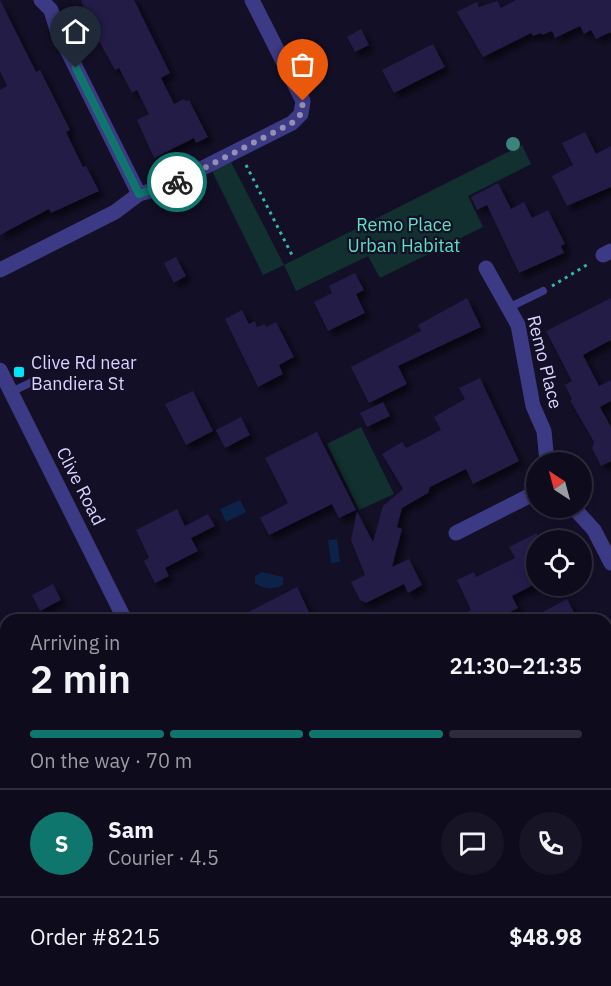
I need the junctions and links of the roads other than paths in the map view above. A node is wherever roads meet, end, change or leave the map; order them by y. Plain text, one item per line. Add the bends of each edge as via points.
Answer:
1 (41, 0) edge
2 (252, 0) edge
3 (139, 194) junction
4 (486, 268) dead end
5 (0, 270) edge
6 (543, 291) road end
7 (510, 307) junction
8 (0, 370) edge
9 (32, 382) dead end
10 (11, 392) junction
11 (547, 452) edge
12 (526, 498) edge
13 (583, 518) edge
14 (456, 533) dead end
15 (611, 563) edge
16 (122, 614) edge

1 - 3 street via 51,10 57,30
2 - 3 street via 303,101 301,114 292,123 165,188
3 - 5 street via 115,212
4 - 7 street, Remo Place
6 - 7 lane, Remo Place
7 - 11 street, Remo Place via 518,325 533,406 544,432
8 - 10 street, Clive Road
9 - 10 lane
10 - 16 street, Clive Road
12 - 14 street
13 - 15 street

